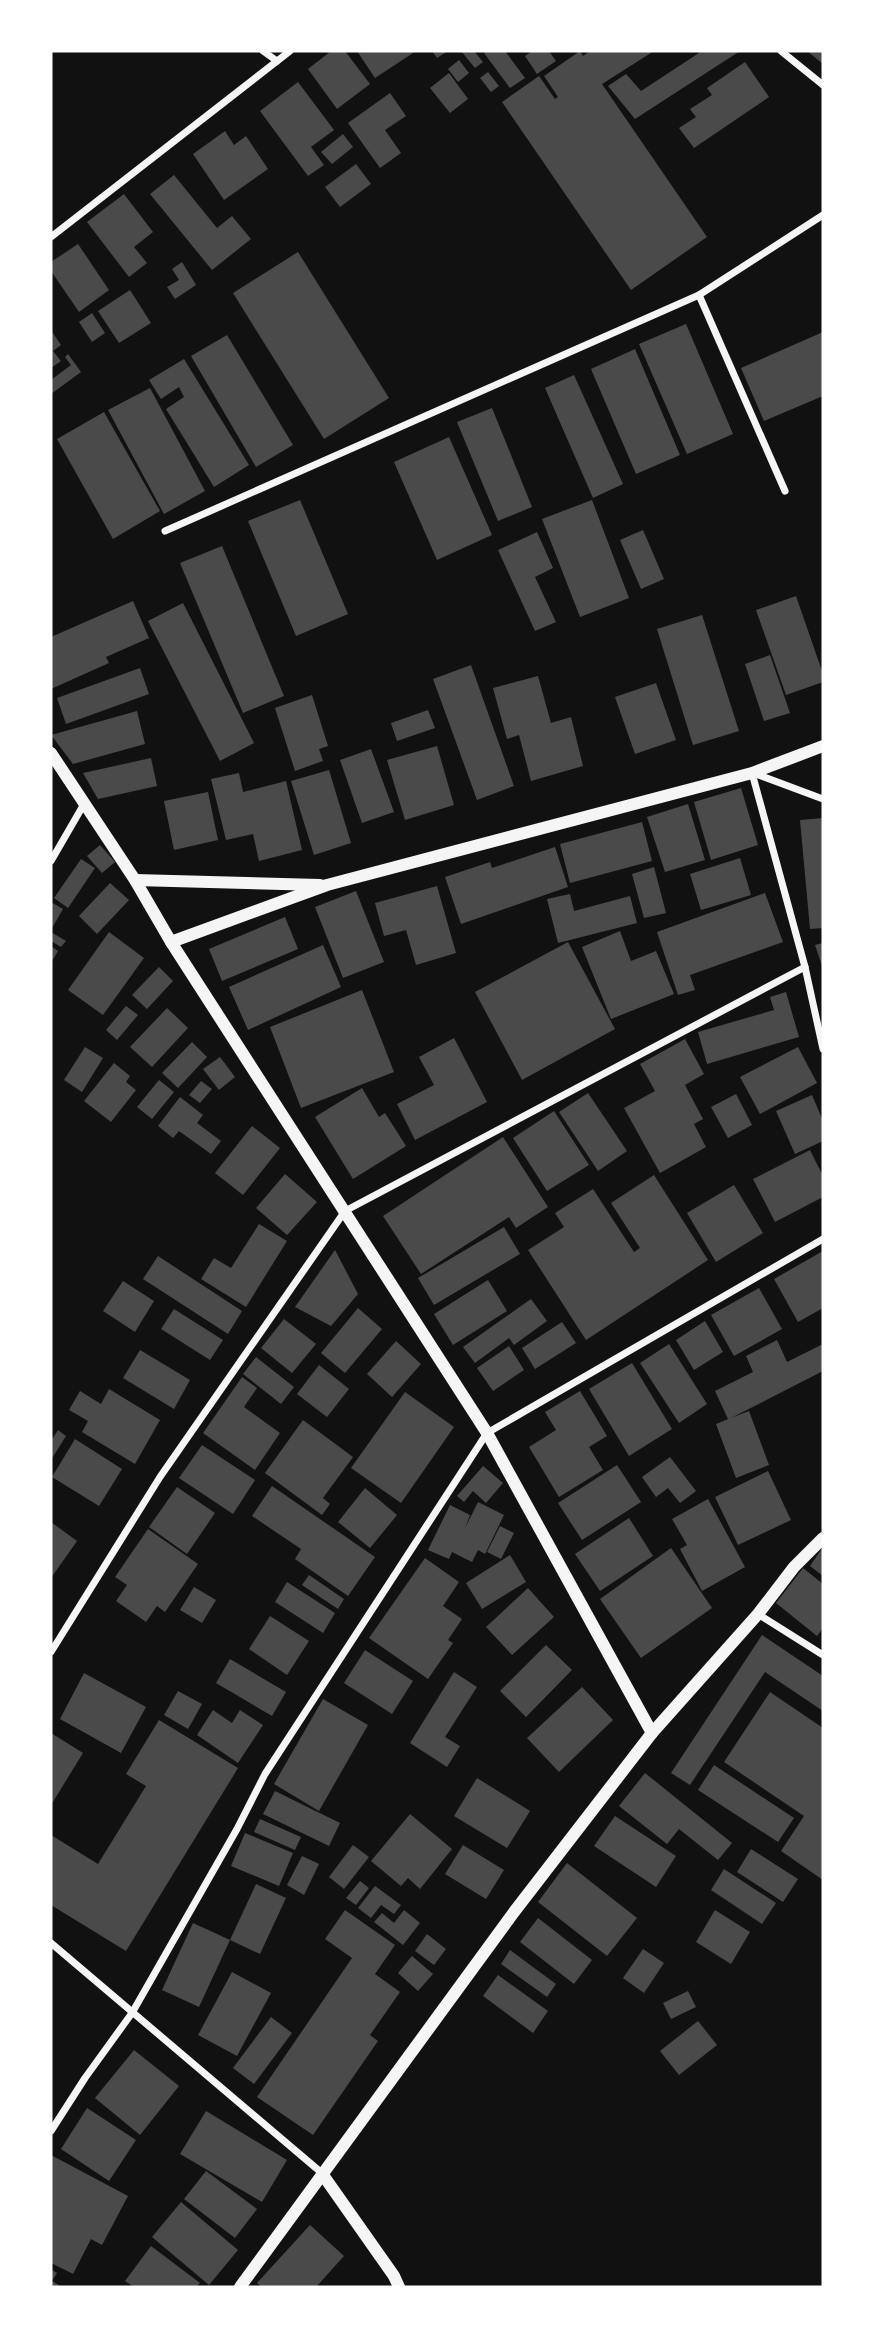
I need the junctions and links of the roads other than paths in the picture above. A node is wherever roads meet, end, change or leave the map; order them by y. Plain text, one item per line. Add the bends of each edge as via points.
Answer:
1 (262, 51) edge
2 (290, 51) edge
3 (781, 51) edge
4 (277, 61) junction
5 (823, 85) edge
6 (823, 215) edge
7 (51, 237) edge
8 (699, 295) junction
9 (785, 491) dead end
10 (165, 531) dead end
11 (823, 746) edge
12 (51, 753) edge
13 (752, 773) junction
14 (823, 799) edge
15 (84, 804) junction
16 (51, 861) edge
17 (135, 880) junction
18 (327, 885) junction
19 (171, 942) junction
20 (805, 967) junction
21 (823, 1049) edge
22 (345, 1211) junction
23 (823, 1239) edge
24 (487, 1433) junction
25 (823, 1538) edge
26 (758, 1614) junction
27 (51, 1652) edge
28 (823, 1656) edge
29 (652, 1733) junction
30 (51, 1943) edge
31 (132, 2013) junction
32 (51, 2131) edge
33 (323, 2175) junction
34 (240, 2287) edge
35 (399, 2287) edge

1 - 4 street
2 - 4 street
3 - 5 street
4 - 7 street
6 - 8 street
8 - 9 street
8 - 10 street
11 - 13 street
12 - 15 street
13 - 14 street
13 - 18 street
13 - 20 street
15 - 16 street
15 - 17 street
17 - 18 street
17 - 19 street
18 - 19 street
19 - 22 street
20 - 21 street
20 - 22 street
22 - 24 street
22 - 27 street via 160,1477
23 - 24 street
24 - 29 street
24 - 31 street via 265,1773
25 - 26 street via 794,1566
26 - 28 street
26 - 29 street
29 - 33 street via 514,1912
30 - 31 street
31 - 32 street
31 - 33 street
33 - 34 street
33 - 35 street

